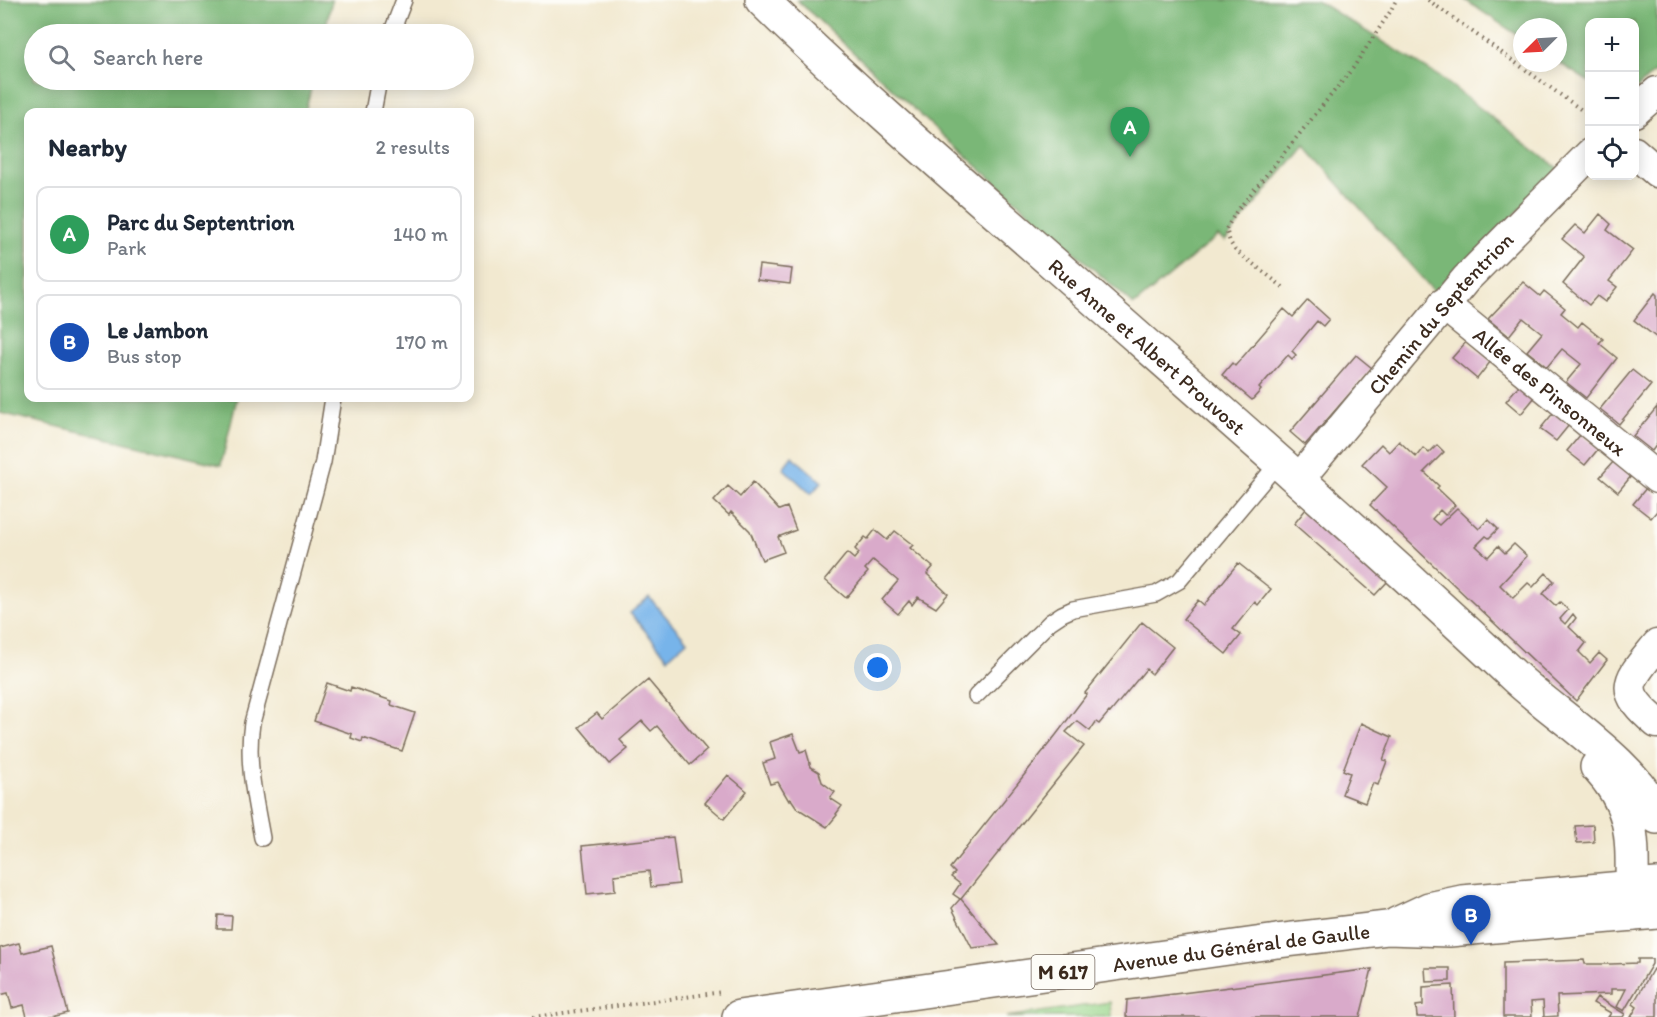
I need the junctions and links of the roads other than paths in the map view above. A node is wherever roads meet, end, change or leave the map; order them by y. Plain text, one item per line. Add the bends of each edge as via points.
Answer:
1 (404, 0) edge
2 (762, 0) edge
3 (395, 24) edge
4 (377, 90) edge
5 (1657, 92) edge
6 (374, 108) edge
7 (1639, 108) edge
8 (1639, 156) edge
9 (1585, 159) edge
10 (1657, 172) edge
11 (1443, 304) junction
12 (332, 402) edge
13 (1289, 471) junction
14 (1657, 478) edge
15 (1657, 645) edge
16 (1530, 692) junction
17 (976, 696) dead end
18 (1657, 723) edge
19 (1657, 817) edge
20 (262, 838) dead end
21 (1645, 899) edge
22 (738, 1017) edge

1 - 3 lane
2 - 13 street, Rue Anne et Albert Prouvost via 881,112
4 - 6 lane
5 - 7 street
8 - 10 street
9 - 11 street, Chemin du Septentrion
11 - 13 street, Chemin du Septentrion
11 - 14 street, Allée des Pinsonneux
12 - 20 lane via 323,462 252,723 250,775
13 - 16 street, Rue Anne et Albert Prouvost
13 - 17 lane via 1179,580 1156,594 1062,614
15 - 18 street via 1635,672 1630,689 1636,704
16 - 19 street, Rue Anne et Albert Prouvost via 1636,783
16 - 21 street, Rue Anne et Albert Prouvost via 1620,796 1629,819
21 - 22 street, Avenue du Général de Gaulle / M 617 via 1449,930 1387,928 1277,941

